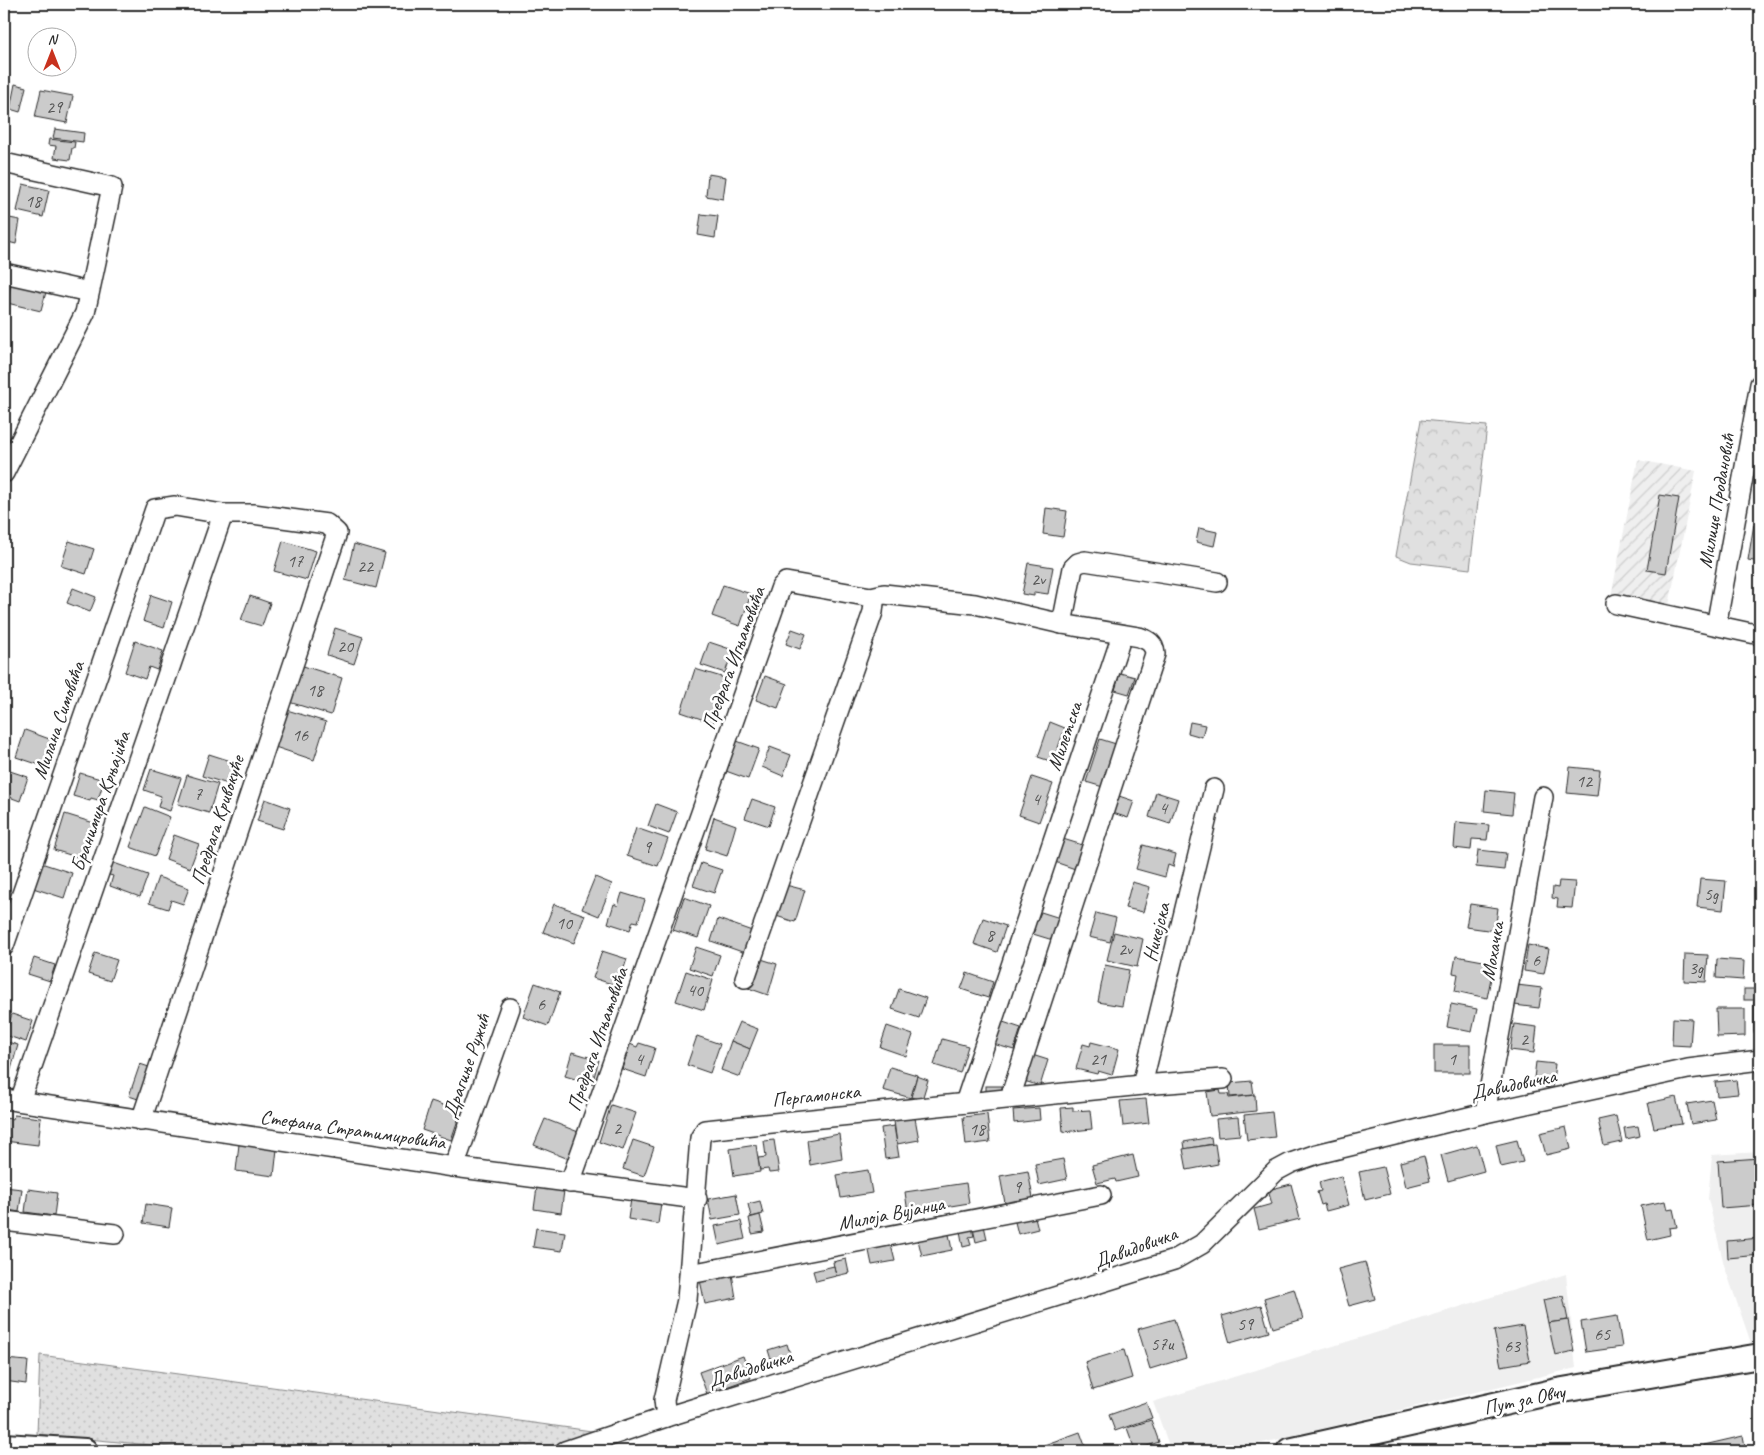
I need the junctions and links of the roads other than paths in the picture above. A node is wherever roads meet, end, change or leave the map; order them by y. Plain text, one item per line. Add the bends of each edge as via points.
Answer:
1 (4, 163) edge
2 (4, 273) edge
3 (89, 292) junction
4 (1760, 384) edge
5 (4, 473) edge
6 (223, 514) junction
7 (1217, 582) dead end
8 (871, 597) junction
9 (1616, 604) dead end
10 (1062, 624) junction
11 (1719, 625) junction
12 (1122, 635) junction
13 (1760, 635) edge
14 (1214, 789) dead end
15 (1543, 797) dead end
16 (4, 946) edge
17 (745, 978) dead end
18 (510, 1008) dead end
19 (1760, 1060) edge
20 (1223, 1079) dead end
21 (1142, 1085) junction
22 (1010, 1098) junction
23 (12, 1100) edge
24 (965, 1102) junction
25 (1485, 1113) junction
26 (141, 1121) junction
27 (454, 1167) junction
28 (570, 1183) junction
29 (1101, 1195) dead end
30 (697, 1199) junction
31 (4, 1221) edge
32 (115, 1234) dead end
33 (690, 1274) junction
34 (1760, 1356) edge
35 (666, 1417) junction
36 (4, 1446) edge
37 (1300, 1450) edge
38 (85, 1451) edge
39 (565, 1451) edge

1 - 3 street via 112,188
2 - 3 street
3 - 5 street via 79,328
4 - 11 street, Милице Продановић
6 - 16 street, Милана Симовића via 175,506 156,509
6 - 23 street, Бранимира Крњајића
6 - 26 street, Предрага Кривокуће via 253,514 327,524 337,533
7 - 10 street via 1085,561 1078,563 1070,578
8 - 10 street via 884,594 975,604
8 - 17 street via 873,612
8 - 28 street, Предрага Игњатовића via 786,582 781,587
9 - 11 street
10 - 12 street
11 - 13 street
12 - 22 street via 1147,640 1154,646 1155,654
12 - 24 street, Милетска
14 - 21 street, Никејска
15 - 25 street, Мохачка
18 - 27 street, Драгиње Ружић
19 - 25 street, Давидовичка via 1688,1069
20 - 21 street, Пергамонска
21 - 22 street, Пергамонска
22 - 24 street, Пергамонска
23 - 26 street, Стефана Стратимировића
24 - 30 street, Пергамонска via 712,1127 700,1138
25 - 35 street, Давидовичка via 1291,1163 1264,1182 1202,1244 1174,1260
26 - 27 street, Стефана Стратимировића
27 - 28 street, Стефана Стратимировића
28 - 30 street, Стефана Стратимировића
29 - 33 street, Милоја Вујанца
30 - 33 street, Пергамонска
31 - 32 street
33 - 35 street, Пергамонска via 685,1316 664,1400
34 - 37 street, Пут за Овчу via 1557,1391
35 - 39 street, Давидовичка
36 - 38 street

